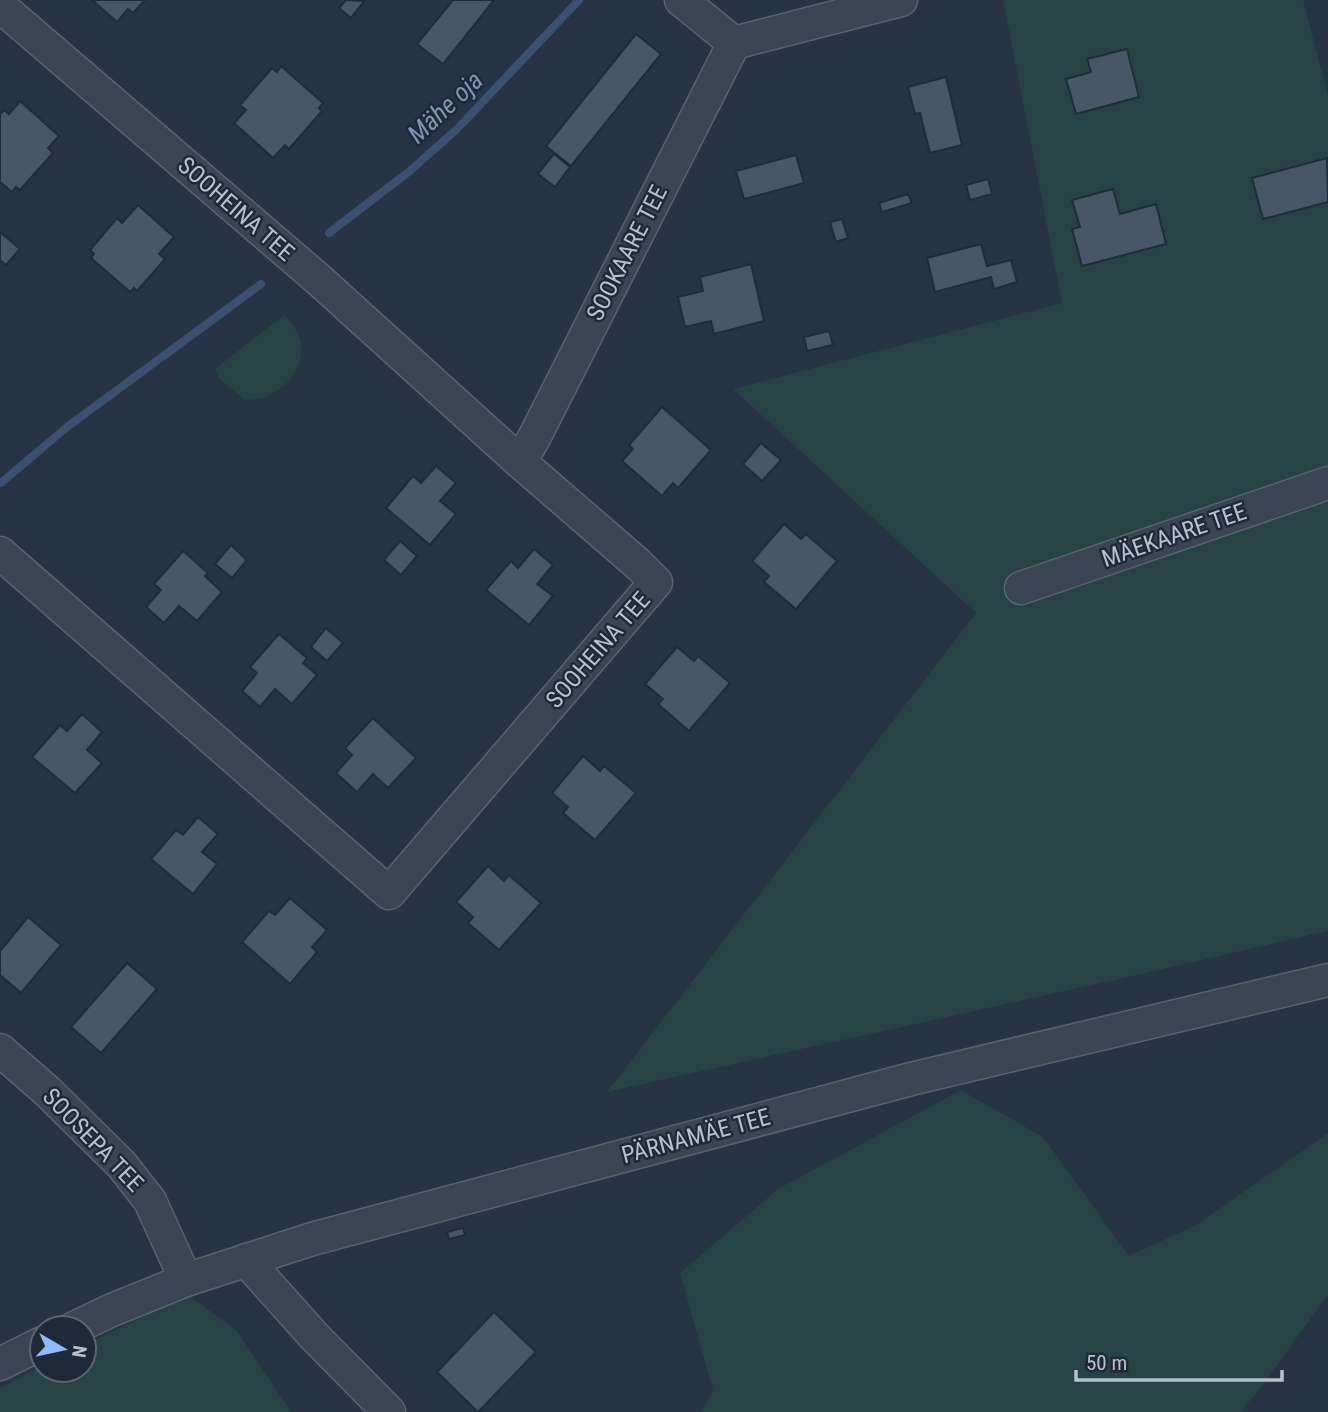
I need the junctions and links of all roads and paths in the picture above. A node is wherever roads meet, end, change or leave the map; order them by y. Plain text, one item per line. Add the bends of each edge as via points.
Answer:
1 (681, 0) edge
2 (901, 0) edge
3 (0, 6) edge
4 (734, 43) junction
5 (520, 462) junction
6 (1328, 482) edge
7 (0, 553) edge
8 (1021, 588) dead end
9 (1328, 980) edge
10 (0, 1050) edge
11 (246, 1260) junction
12 (186, 1280) junction
13 (98, 1317) edge
14 (28, 1350) edge
15 (0, 1364) edge
16 (389, 1412) edge

1 - 4 street
2 - 4 street
3 - 5 street, SOOHEINA TEE via 318,279
4 - 5 street, SOOKAARE TEE
5 - 7 street, SOOHEINA TEE via 656,582 389,893
6 - 8 street, MÄEKAARE TEE
9 - 11 street, PÄRNAMÄE TEE via 911,1079 361,1225
10 - 12 street, SOOSEPA TEE via 122,1165 150,1201
11 - 12 street, PÄRNAMÄE TEE
11 - 16 street
12 - 13 street, PÄRNAMÄE TEE
14 - 15 street

